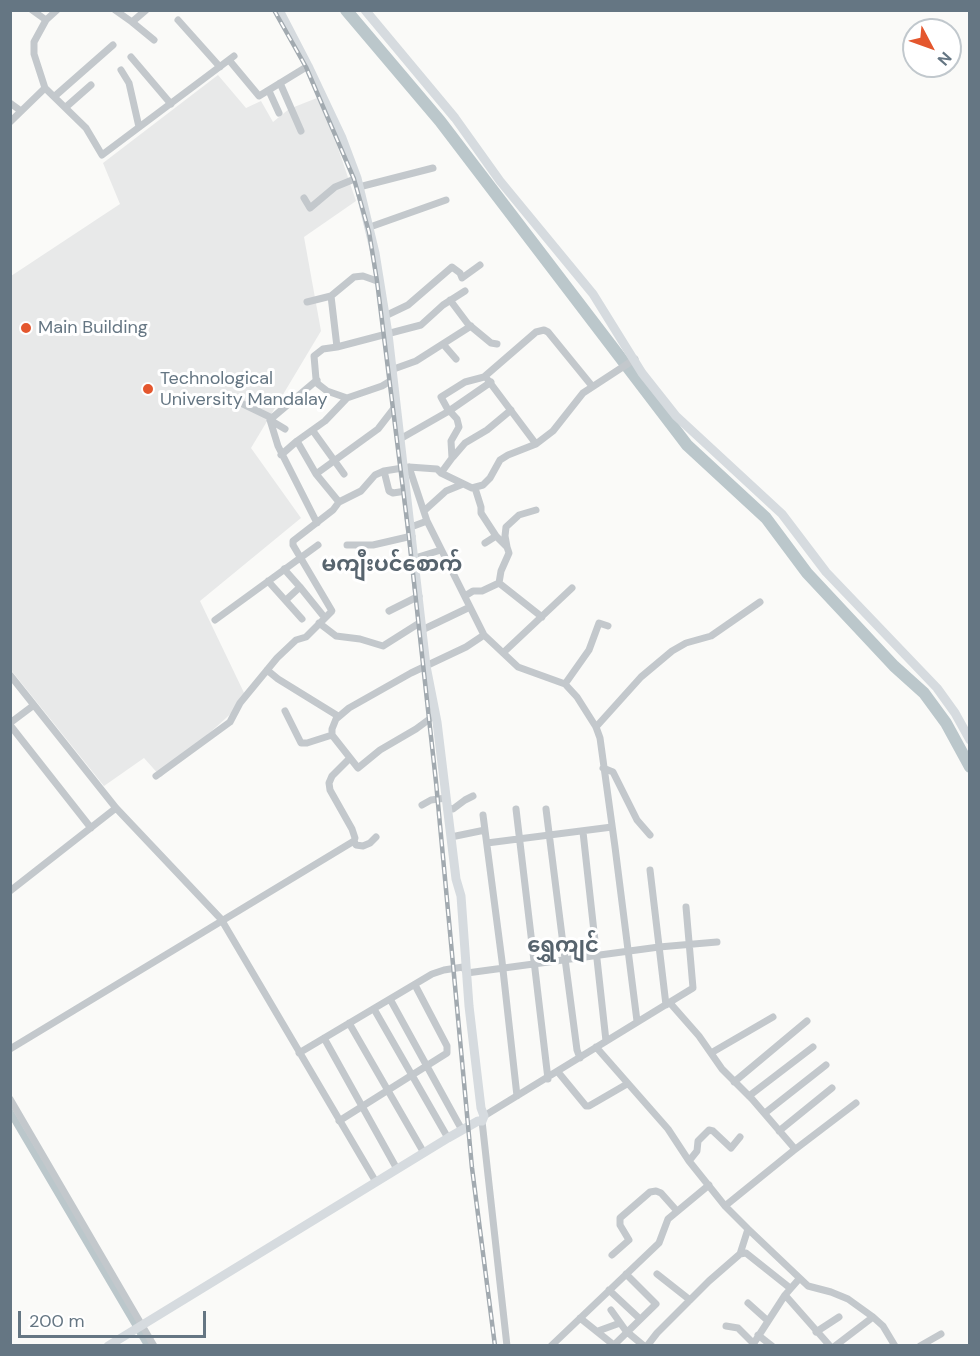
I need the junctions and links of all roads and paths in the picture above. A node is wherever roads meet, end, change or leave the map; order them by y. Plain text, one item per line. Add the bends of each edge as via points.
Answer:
1 (32, 10) edge
2 (57, 10) edge
3 (116, 10) edge
4 (146, 10) edge
5 (279, 10) edge
6 (365, 10) edge
7 (46, 20) junction
8 (178, 20) dead end
9 (132, 22) junction
10 (154, 40) dead end
11 (113, 45) dead end
12 (131, 57) dead end
13 (308, 66) junction
14 (220, 67) junction
15 (121, 70) dead end
16 (280, 83) junction
17 (91, 86) dead end
18 (45, 88) junction
19 (268, 91) junction
20 (54, 96) junction
21 (10, 103) edge
22 (171, 105) junction
23 (66, 107) junction
24 (21, 111) junction
25 (279, 113) dead end
26 (10, 122) edge
27 (139, 127) junction
28 (301, 131) dead end
29 (433, 168) dead end
30 (358, 182) junction
31 (304, 198) dead end
32 (446, 200) dead end
33 (370, 227) junction
34 (480, 265) dead end
35 (380, 284) junction
36 (465, 291) dead end
37 (331, 296) junction
38 (450, 300) junction
39 (307, 302) dead end
40 (385, 316) junction
41 (471, 326) junction
42 (388, 334) junction
43 (443, 344) junction
44 (497, 344) dead end
45 (337, 347) junction
46 (456, 359) dead end
47 (632, 361) junction
48 (391, 375) junction
49 (484, 377) junction
50 (317, 380) junction
51 (491, 382) junction
52 (592, 386) junction
53 (347, 398) junction
54 (243, 404) dead end
55 (395, 407) junction
56 (511, 410) junction
57 (449, 411) junction
58 (271, 419) junction
59 (285, 429) dead end
60 (313, 431) junction
61 (400, 439) junction
62 (297, 441) junction
63 (537, 444) junction
64 (281, 455) junction
65 (452, 458) junction
66 (334, 461) junction
67 (406, 467) junction
68 (384, 471) junction
69 (441, 473) junction
70 (316, 474) junction
71 (344, 474) dead end
72 (464, 484) junction
73 (475, 488) junction
74 (406, 491) junction
75 (339, 502) junction
76 (536, 510) dead end
77 (424, 512) junction
78 (427, 521) junction
79 (317, 522) junction
80 (411, 531) junction
81 (496, 536) junction
82 (484, 543) dead end
83 (318, 545) dead end
84 (347, 545) dead end
85 (507, 547) junction
86 (441, 550) junction
87 (301, 557) junction
88 (415, 558) junction
89 (284, 570) junction
90 (268, 581) junction
91 (499, 583) junction
92 (300, 587) junction
93 (572, 588) dead end
94 (419, 596) junction
95 (465, 596) junction
96 (286, 600) junction
97 (760, 602) dead end
98 (470, 607) junction
99 (389, 611) dead end
100 (542, 616) junction
101 (302, 619) dead end
102 (215, 620) dead end
103 (322, 621) junction
104 (421, 626) junction
105 (608, 626) dead end
106 (484, 635) junction
107 (504, 652) junction
108 (426, 666) junction
109 (267, 670) junction
110 (10, 675) edge
111 (565, 684) junction
112 (34, 705) junction
113 (285, 711) dead end
114 (435, 715) junction
115 (338, 716) junction
116 (10, 724) edge
117 (596, 727) junction
118 (332, 735) junction
119 (969, 740) edge
120 (350, 758) junction
121 (603, 768) junction
122 (156, 776) dead end
123 (473, 796) dead end
124 (447, 803) junction
125 (422, 805) dead end
126 (116, 808) junction
127 (516, 809) dead end
128 (546, 809) dead end
129 (483, 815) dead end
130 (612, 827) junction
131 (91, 828) junction
132 (485, 830) junction
133 (583, 832) junction
134 (551, 835) junction
135 (650, 835) dead end
136 (376, 837) dead end
137 (451, 837) junction
138 (520, 839) junction
139 (354, 841) junction
140 (487, 843) junction
141 (650, 870) dead end
142 (10, 891) edge
143 (686, 907) dead end
144 (222, 920) junction
145 (717, 942) dead end
146 (688, 944) junction
147 (659, 948) junction
148 (629, 952) junction
149 (596, 956) junction
150 (565, 960) junction
151 (534, 964) junction
152 (503, 968) junction
153 (467, 973) junction
154 (415, 985) junction
155 (390, 999) junction
156 (668, 1004) junction
157 (374, 1009) junction
158 (773, 1017) dead end
159 (637, 1021) junction
160 (807, 1021) dead end
161 (350, 1023) junction
162 (324, 1038) junction
163 (606, 1041) junction
164 (596, 1047) junction
165 (813, 1047) dead end
166 (10, 1049) edge
167 (299, 1053) junction
168 (711, 1053) junction
169 (580, 1058) junction
170 (826, 1065) dead end
171 (427, 1066) junction
172 (558, 1072) junction
173 (412, 1075) junction
174 (548, 1079) junction
175 (734, 1082) junction
176 (627, 1083) junction
177 (832, 1088) dead end
178 (388, 1090) junction
179 (517, 1096) junction
180 (749, 1096) junction
181 (10, 1100) edge
182 (856, 1103) dead end
183 (363, 1106) junction
184 (765, 1113) junction
185 (483, 1119) junction
186 (339, 1121) junction
187 (462, 1130) junction
188 (779, 1131) junction
189 (740, 1137) dead end
190 (448, 1138) junction
191 (795, 1149) junction
192 (424, 1153) junction
193 (689, 1161) junction
194 (397, 1168) junction
195 (376, 1182) junction
196 (709, 1185) junction
197 (726, 1206) junction
198 (677, 1211) junction
199 (748, 1229) junction
200 (740, 1254) junction
201 (612, 1255) dead end
202 (626, 1274) junction
203 (657, 1274) dead end
204 (799, 1279) junction
205 (790, 1288) junction
206 (609, 1290) junction
207 (785, 1295) junction
208 (690, 1300) junction
209 (748, 1303) dead end
210 (611, 1310) dead end
211 (839, 1317) dead end
212 (873, 1317) junction
213 (580, 1318) junction
214 (640, 1319) junction
215 (768, 1321) junction
216 (620, 1323) junction
217 (726, 1326) dead end
218 (138, 1327) junction
219 (598, 1330) junction
220 (626, 1331) junction
221 (816, 1332) junction
222 (941, 1334) dead end
223 (758, 1335) junction
224 (753, 1344) edge
225 (615, 1345) edge
226 (108, 1346) edge
227 (154, 1346) edge
228 (507, 1346) edge
229 (551, 1346) edge
230 (646, 1346) edge
231 (772, 1346) edge
232 (830, 1346) edge
233 (835, 1346) edge
234 (895, 1346) edge
235 (920, 1346) edge

1 - 7 street
2 - 7 street
3 - 9 street
4 - 9 street
5 - 13 street
6 - 47 street via 593,294
7 - 18 street via 34,42
8 - 14 street
9 - 10 street
11 - 20 street
12 - 22 street
13 - 16 street
13 - 30 street
14 - 19 street via 231,58 258,95
14 - 22 street
15 - 27 street via 129,83
16 - 19 street
16 - 28 street
17 - 23 street
18 - 20 street
18 - 24 street
19 - 25 street
20 - 23 street
21 - 24 street
22 - 27 street
23 - 27 street via 86,128 102,155
24 - 26 street
29 - 30 street
30 - 31 street via 335,187 310,208
30 - 33 street
32 - 33 street
33 - 35 street
34 - 40 street via 462,278 452,267 408,305
35 - 37 street via 363,276 354,277
35 - 40 street
36 - 38 street
37 - 39 street
37 - 45 street
38 - 41 street
38 - 42 street via 422,325
40 - 42 street
41 - 43 street
41 - 44 street
42 - 45 street
42 - 48 street
43 - 46 street
43 - 48 street
45 - 50 street via 314,356
47 - 52 street
47 - 119 street via 676,416 782,514 826,572 937,688
48 - 53 street via 382,386
48 - 55 street
49 - 51 street
49 - 52 street via 536,332 544,330
49 - 57 street via 465,382 441,396
50 - 53 street via 327,391
50 - 58 street
51 - 56 street
51 - 57 street
52 - 63 street
53 - 60 street
54 - 58 street
55 - 61 street
55 - 66 street via 378,429
56 - 63 street
56 - 65 street via 465,443
57 - 61 street
57 - 65 street via 459,427 451,441
58 - 59 street
58 - 64 street
60 - 62 street
60 - 66 street
61 - 67 street
62 - 64 street
62 - 70 street
63 - 73 street via 500,460 490,478
64 - 79 street
65 - 69 street
66 - 70 street
66 - 71 street
67 - 68 street
67 - 69 street via 437,469
67 - 74 street
67 - 77 street
68 - 74 street via 389,491
68 - 75 street via 361,491
69 - 72 street
70 - 75 street
72 - 73 street
72 - 77 street via 446,491
73 - 81 street via 481,513
74 - 80 street
75 - 79 street
76 - 85 street via 519,515 506,527
77 - 78 street
78 - 80 street
78 - 86 street
79 - 87 street via 293,543
80 - 84 street via 373,545
80 - 88 street
81 - 82 street
81 - 85 street
83 - 87 street
85 - 91 street via 509,554
86 - 88 street
86 - 95 street
87 - 89 street
87 - 103 street via 333,609
88 - 94 street
89 - 90 street
89 - 92 street
90 - 96 street
90 - 102 street
91 - 95 street
91 - 100 street
92 - 96 street
92 - 103 street
93 - 100 street
94 - 99 street
94 - 104 street
95 - 98 street
96 - 101 street
97 - 117 street via 711,636 672,651 641,677
98 - 104 street
98 - 106 street
100 - 107 street
103 - 104 street via 336,636 382,646
103 - 109 street via 306,637 296,640
104 - 108 street
105 - 111 street via 599,623 589,650
106 - 107 street
106 - 108 street
107 - 111 street via 518,667
108 - 114 street
108 - 115 street
109 - 115 street
109 - 122 street via 230,722
110 - 112 street
111 - 117 street
112 - 116 street
112 - 126 street
113 - 118 street via 301,743
114 - 120 street via 358,768
114 - 124 street
115 - 118 street
116 - 131 street
117 - 121 street
118 - 120 street
120 - 139 street via 329,783
121 - 130 street
121 - 135 street via 613,772 637,820
123 - 124 street via 453,809
124 - 125 street via 431,800
124 - 137 street
126 - 131 street
126 - 144 street
127 - 138 street
128 - 134 street
129 - 132 street
130 - 133 street
130 - 148 street
131 - 142 street
132 - 137 street
132 - 140 street
133 - 134 street
133 - 149 street
134 - 138 street
134 - 150 street
136 - 139 street via 363,846
137 - 153 street via 461,896
138 - 140 street
138 - 151 street
139 - 144 street
140 - 152 street
141 - 147 street
143 - 146 street
144 - 166 street
144 - 167 street
145 - 146 street
146 - 147 street
146 - 156 street via 693,988
147 - 148 street
147 - 156 street
148 - 149 street
148 - 159 street
149 - 150 street
149 - 163 street
150 - 151 street
150 - 169 street
151 - 152 street
151 - 174 street
152 - 153 street
152 - 179 street
153 - 154 street via 463,967 444,969
153 - 185 street
154 - 155 street
154 - 171 street via 448,1051
155 - 157 street
155 - 171 street
156 - 159 street
156 - 168 street
157 - 161 street
157 - 173 street
158 - 168 street
159 - 163 street
160 - 175 street
161 - 162 street
161 - 178 street
162 - 167 street
162 - 183 street
163 - 164 street
164 - 169 street
164 - 176 street
165 - 180 street
167 - 186 street
168 - 175 street
169 - 172 street
170 - 184 street
171 - 173 street
171 - 187 street
172 - 174 street
172 - 176 street via 586,1106
173 - 178 street
173 - 190 street
174 - 179 street
175 - 180 street
176 - 193 street via 668,1129
177 - 188 street
178 - 183 street
178 - 192 street
179 - 185 street
180 - 184 street
181 - 218 street
182 - 191 street
183 - 186 street
183 - 194 street
184 - 188 street
185 - 187 street
185 - 228 street
186 - 195 street
187 - 190 street
188 - 191 street
189 - 193 street via 731,1148 709,1130 698,1140 697,1150
190 - 192 street
191 - 197 street
192 - 194 street
193 - 196 street
194 - 195 street
195 - 218 street
196 - 197 street
196 - 198 street
197 - 199 street
198 - 201 street via 661,1193 650,1192 620,1218 629,1240
198 - 202 street via 668,1219 659,1243
199 - 200 street
199 - 204 street
200 - 205 street via 746,1253
200 - 208 street
202 - 206 street
202 - 214 street via 656,1304
203 - 208 street
204 - 205 street
204 - 212 street via 811,1288 848,1299
205 - 207 street
206 - 213 street
206 - 214 street
207 - 215 street
207 - 221 street
208 - 230 street
209 - 215 street
210 - 216 street
211 - 221 street
212 - 233 street
212 - 234 street
213 - 219 street
213 - 229 street
214 - 220 street
215 - 223 street
216 - 219 street
216 - 220 street
217 - 224 street via 738,1328
218 - 226 street
218 - 227 street
219 - 225 street
220 - 225 street
220 - 230 street
221 - 232 street
222 - 235 street
223 - 224 street
223 - 231 street

